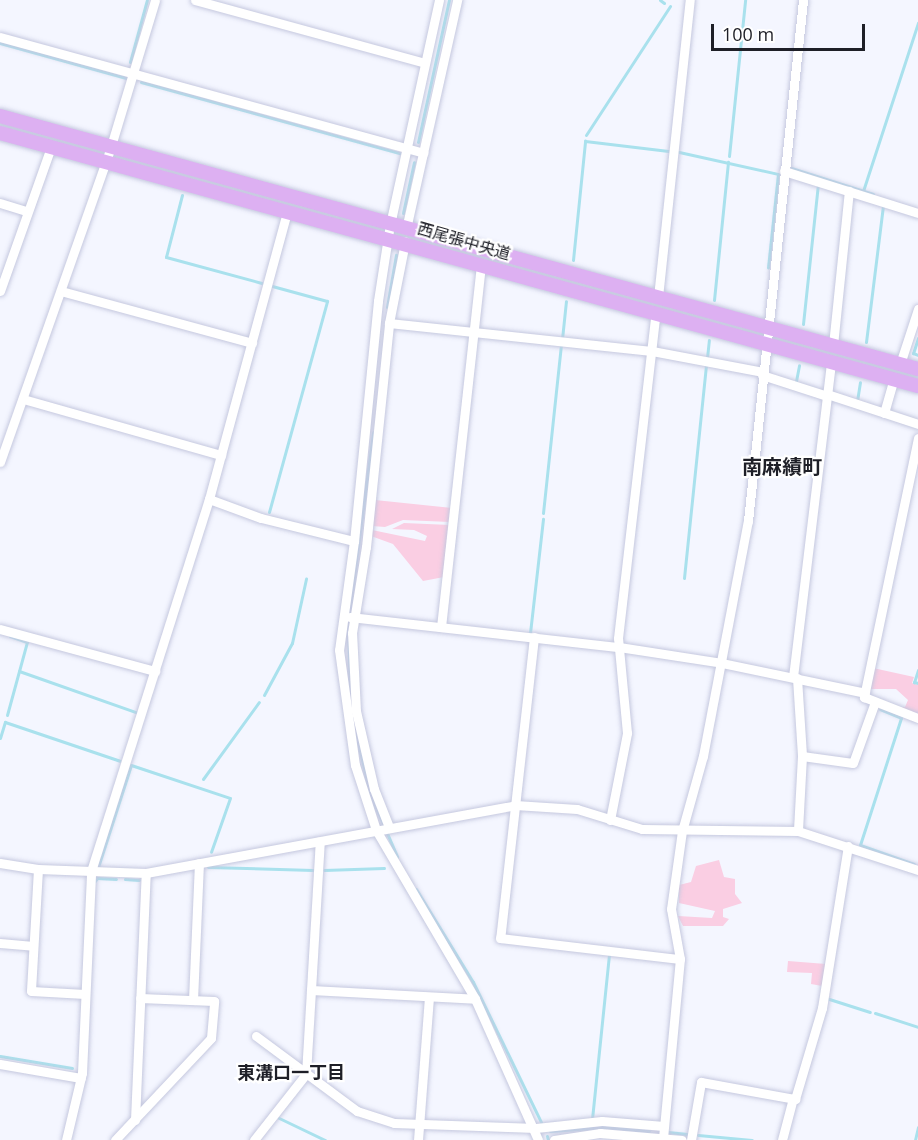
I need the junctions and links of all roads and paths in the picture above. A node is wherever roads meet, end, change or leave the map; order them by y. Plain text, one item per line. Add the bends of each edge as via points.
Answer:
1 (155, 0) edge
2 (195, 0) edge
3 (439, 0) edge
4 (457, 0) edge
5 (690, 0) edge
6 (803, 0) edge
7 (0, 37) edge
8 (425, 63) junction
9 (134, 73) junction
10 (0, 116) edge
11 (0, 133) edge
12 (111, 146) junction
13 (51, 147) junction
14 (406, 148) junction
15 (423, 153) junction
16 (105, 162) junction
17 (784, 171) junction
18 (849, 191) junction
19 (0, 203) edge
20 (27, 211) junction
21 (287, 211) junction
22 (918, 213) edge
23 (389, 231) junction
24 (406, 235) junction
25 (481, 263) junction
26 (0, 291) edge
27 (62, 291) junction
28 (658, 297) junction
29 (918, 309) edge
30 (656, 312) junction
31 (389, 323) junction
32 (768, 326) junction
33 (474, 332) junction
34 (252, 343) junction
35 (766, 344) junction
36 (833, 345) junction
37 (652, 351) junction
38 (831, 362) junction
39 (900, 364) junction
40 (918, 369) edge
41 (763, 373) junction
42 (894, 379) junction
43 (918, 386) edge
44 (827, 395) junction
45 (23, 399) junction
46 (884, 413) junction
47 (918, 424) edge
48 (918, 438) edge
49 (221, 455) junction
50 (0, 462) edge
51 (209, 499) junction
52 (354, 541) junction
53 (342, 616) junction
54 (354, 617) junction
55 (441, 627) junction
56 (0, 629) edge
57 (534, 637) junction
58 (618, 647) junction
59 (722, 663) junction
60 (155, 671) junction
61 (795, 677) junction
62 (865, 693) junction
63 (875, 702) junction
64 (918, 718) edge
65 (802, 756) junction
66 (515, 805) junction
67 (610, 820) junction
68 (389, 827) junction
69 (376, 830) junction
70 (682, 831) junction
71 (798, 831) junction
72 (320, 841) junction
73 (848, 846) junction
74 (0, 863) edge
75 (200, 863) junction
76 (38, 869) junction
77 (918, 870) edge
78 (92, 871) junction
79 (146, 873) junction
80 (0, 943) edge
81 (33, 946) junction
82 (680, 959) junction
83 (311, 990) junction
84 (85, 994) junction
85 (429, 997) junction
86 (140, 998) junction
87 (475, 999) junction
88 (193, 1000) junction
89 (256, 1036) dead end
90 (0, 1064) edge
91 (306, 1074) junction
92 (81, 1078) junction
93 (793, 1098) junction
94 (135, 1119) junction
95 (420, 1123) junction
96 (664, 1126) junction
97 (536, 1128) junction
98 (663, 1138) junction
99 (67, 1139) edge
100 (78, 1140) edge
101 (116, 1140) edge
102 (254, 1140) edge
103 (418, 1140) edge
104 (533, 1140) edge
105 (538, 1140) edge
106 (554, 1140) edge
107 (682, 1140) edge
108 (691, 1140) edge
109 (782, 1140) edge

1 - 9 street
2 - 8 street
3 - 8 street
4 - 15 street
5 - 28 street
6 - 17 street
7 - 9 street
8 - 14 street
9 - 12 street
9 - 14 street
10 - 12 main road, 西尾張中央道
11 - 13 main road, 西尾張中央道
12 - 16 street
12 - 23 main road, 西尾張中央道
13 - 16 main road, 西尾張中央道
13 - 20 street
14 - 15 street
14 - 23 street
15 - 24 street
16 - 21 main road, 西尾張中央道
16 - 27 street
17 - 18 street
17 - 32 street
18 - 22 street
18 - 36 street
19 - 20 street
20 - 26 street
21 - 23 main road, 西尾張中央道
21 - 34 street
23 - 24 main road, 西尾張中央道
23 - 52 street via 378,301
24 - 25 main road, 西尾張中央道
24 - 28 main road, 西尾張中央道
24 - 31 street
25 - 30 main road, 西尾張中央道
25 - 33 street
27 - 34 street
27 - 45 street
28 - 32 main road, 西尾張中央道
29 - 39 street
30 - 35 main road, 西尾張中央道
30 - 37 street
31 - 33 street
31 - 54 street via 366,547
32 - 35 street
32 - 36 main road, 西尾張中央道
33 - 37 street
33 - 55 street
34 - 49 street
35 - 38 main road, 西尾張中央道
35 - 41 street
36 - 39 main road, 西尾張中央道
37 - 41 street
37 - 58 street
38 - 42 main road, 西尾張中央道
38 - 44 street
39 - 40 main road, 西尾張中央道
41 - 44 street
41 - 59 street via 748,521
42 - 43 main road, 西尾張中央道
42 - 46 street
44 - 46 street
44 - 61 street
45 - 49 street
45 - 50 street
46 - 47 street
48 - 62 street
49 - 51 street
51 - 52 street via 270,520
51 - 60 street
52 - 53 street
53 - 54 street
53 - 69 street via 339,650 345,713
54 - 55 street
54 - 68 street via 356,711 369,770
55 - 57 street
56 - 60 street
57 - 58 street
57 - 66 street
58 - 59 street
58 - 67 street via 627,733
59 - 61 street
59 - 70 street
60 - 78 street
61 - 62 street
61 - 65 street
62 - 63 street via 864,697
63 - 64 street
63 - 65 street via 854,763
65 - 71 street
66 - 67 street via 577,809
66 - 68 street
66 - 82 street via 500,938
67 - 70 street via 642,830
68 - 69 street
69 - 72 street
69 - 87 street
70 - 71 street
70 - 82 street via 671,909
71 - 73 street
72 - 75 street
72 - 83 street
73 - 77 street
73 - 93 street via 822,1008
74 - 76 street
75 - 79 street
75 - 88 street
76 - 78 street
76 - 81 street
78 - 79 street
78 - 84 street
79 - 86 street
80 - 81 street
81 - 84 street via 31,991
82 - 96 street
83 - 85 street
83 - 91 street
84 - 92 street
85 - 87 street
85 - 95 street
86 - 88 street
86 - 94 street
87 - 97 street
88 - 94 street via 214,1001 211,1038
89 - 91 street
90 - 92 street
91 - 95 street via 357,1111 394,1123
91 - 102 street
92 - 99 street
93 - 108 street via 701,1082
93 - 109 street
94 - 101 street
95 - 97 street
95 - 103 street
96 - 97 street via 602,1121
96 - 98 street
97 - 104 street
97 - 105 street
98 - 106 street via 600,1133
98 - 107 street
99 - 100 street

